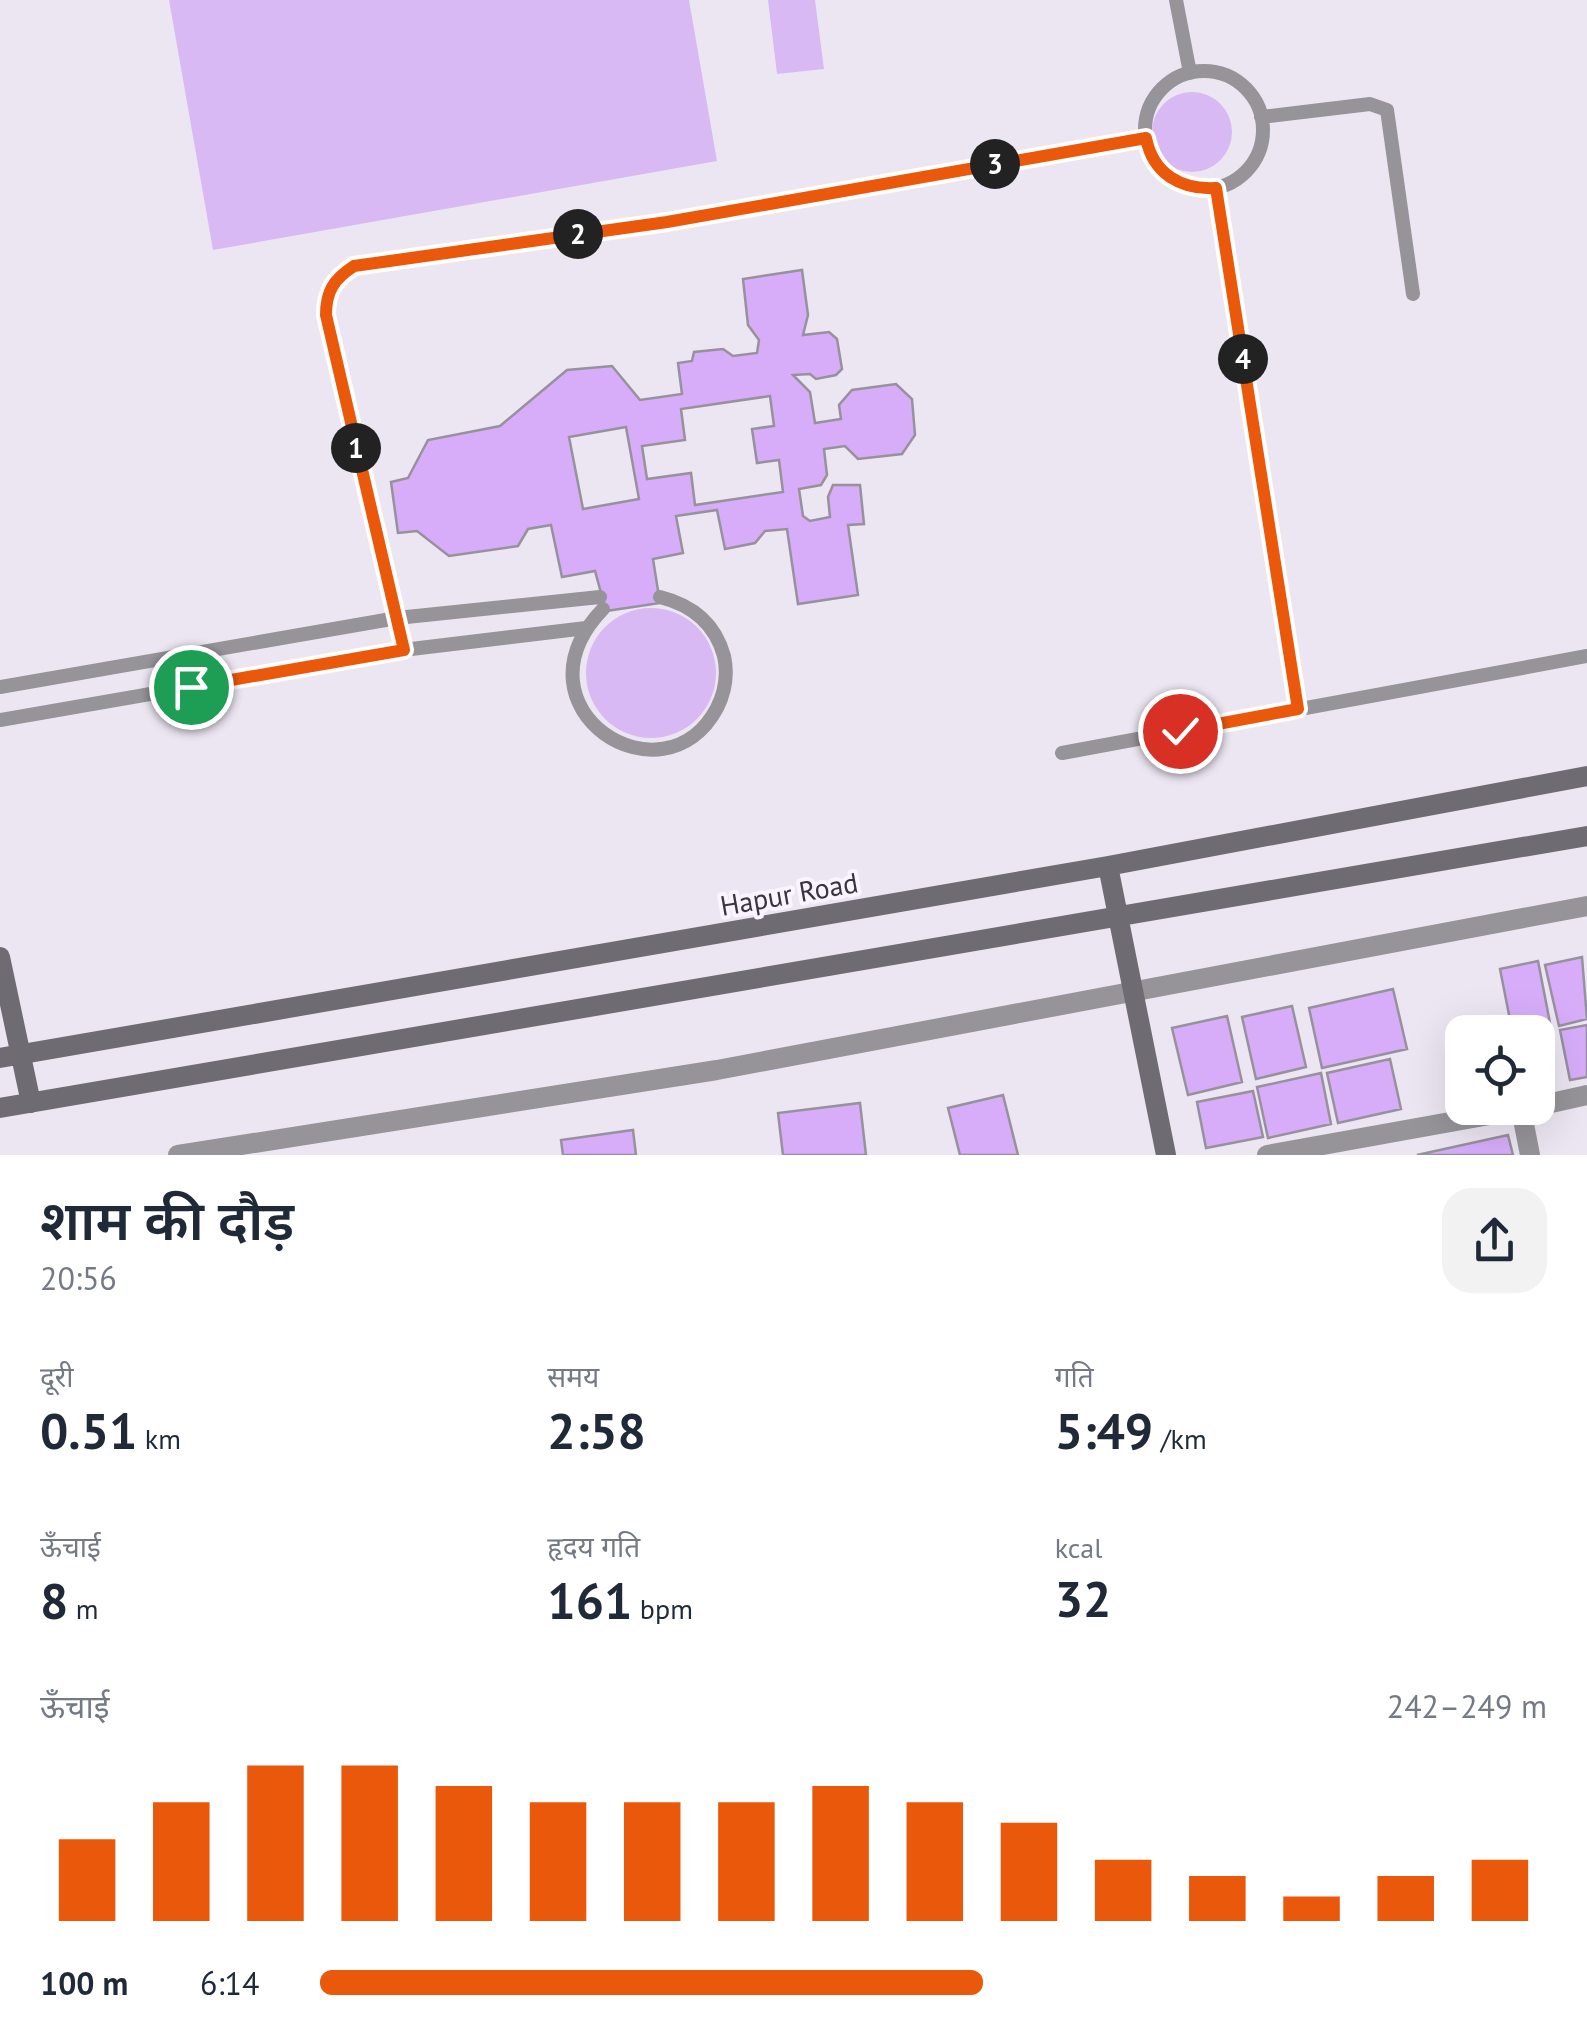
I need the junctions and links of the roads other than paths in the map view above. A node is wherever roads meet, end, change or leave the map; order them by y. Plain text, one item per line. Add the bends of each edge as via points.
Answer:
1 (1176, 0) edge
2 (1190, 73) junction
3 (1262, 117) junction
4 (1146, 138) junction
5 (1216, 188) junction
6 (1413, 294) dead end
7 (660, 597) dead end
8 (397, 618) junction
9 (586, 628) junction
10 (404, 650) junction
11 (1587, 656) edge
12 (0, 687) edge
13 (1298, 709) junction
14 (0, 720) edge
15 (1062, 753) dead end
16 (1587, 776) edge
17 (1587, 836) edge
18 (1108, 866) junction
19 (1587, 906) edge
20 (1121, 916) junction
21 (0, 957) edge
22 (1135, 990) junction
23 (9, 1057) edge
24 (1587, 1095) edge
25 (1555, 1102) edge
26 (30, 1103) junction
27 (0, 1108) edge
28 (1453, 1125) edge
29 (1529, 1125) edge
30 (1364, 1146) edge
31 (178, 1155) edge
32 (1166, 1155) edge
33 (1268, 1155) edge
34 (1530, 1155) edge

1 - 2 lane
2 - 3 lane via 1227,76
2 - 4 lane via 1159,92 1149,107
3 - 5 lane via 1263,136 1248,170
3 - 6 lane via 1370,104 1388,110
4 - 5 lane via 1164,174 1198,189
4 - 8 lane via 667,222 354,266 333,284 326,315
5 - 13 lane
7 - 9 lane via 696,612 720,642 725,661 712,717 682,742 644,750 607,738 592,725 580,709 571,672
8 - 9 lane via 602,603
8 - 10 lane
8 - 12 lane
9 - 10 lane
10 - 14 lane
11 - 13 lane
13 - 15 lane
16 - 18 main road, Hapur Road
17 - 20 main road
18 - 20 main road
18 - 23 main road, Hapur Road
19 - 22 street
20 - 22 main road
20 - 26 main road
21 - 23 main road
22 - 31 street via 717,1070
22 - 32 main road
23 - 26 main road
24 - 25 street
26 - 27 main road
28 - 30 street
29 - 34 street
30 - 33 street

